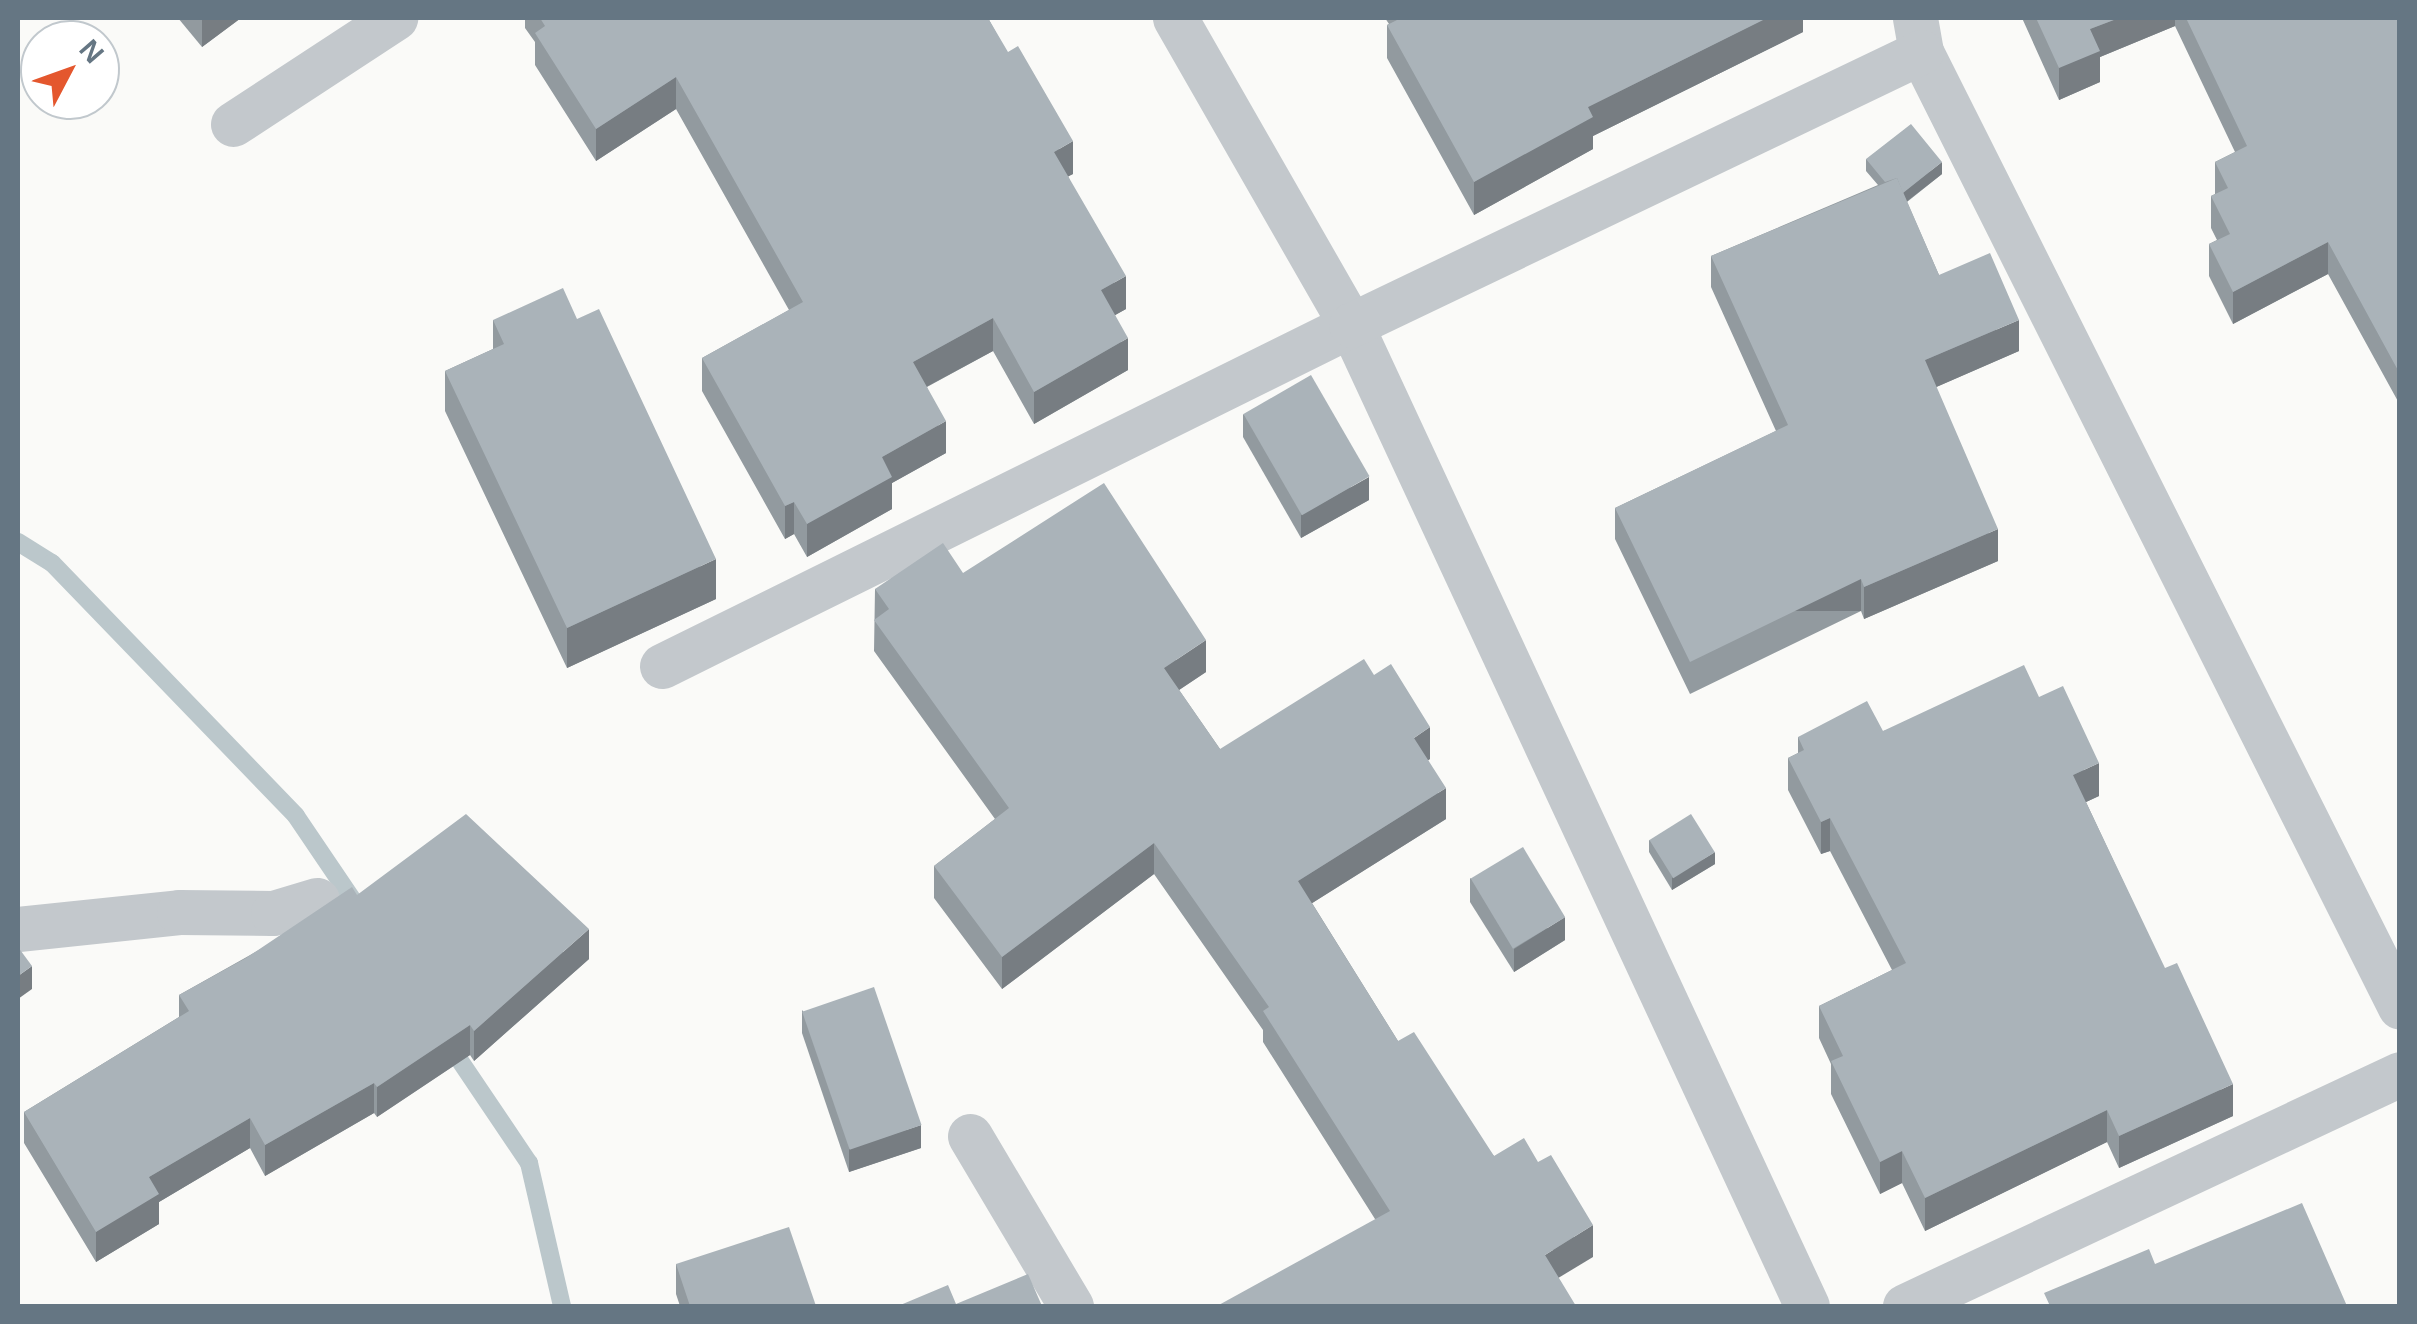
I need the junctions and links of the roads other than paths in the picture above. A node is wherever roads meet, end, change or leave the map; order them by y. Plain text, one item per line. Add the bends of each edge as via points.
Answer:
1 (395, 18) edge
2 (1176, 18) edge
3 (1918, 35) edge
4 (233, 124) dead end
5 (1351, 325) junction
6 (662, 666) dead end
7 (317, 900) dead end
8 (18, 929) edge
9 (2400, 1006) edge
10 (2400, 1074) edge
11 (970, 1136) dead end
12 (1071, 1306) edge
13 (1807, 1306) edge
14 (1905, 1306) edge

1 - 4 street
2 - 5 street
3 - 5 street
3 - 9 street
5 - 6 street
5 - 13 street
7 - 8 street via 274,913 179,912
10 - 14 street
11 - 12 street

